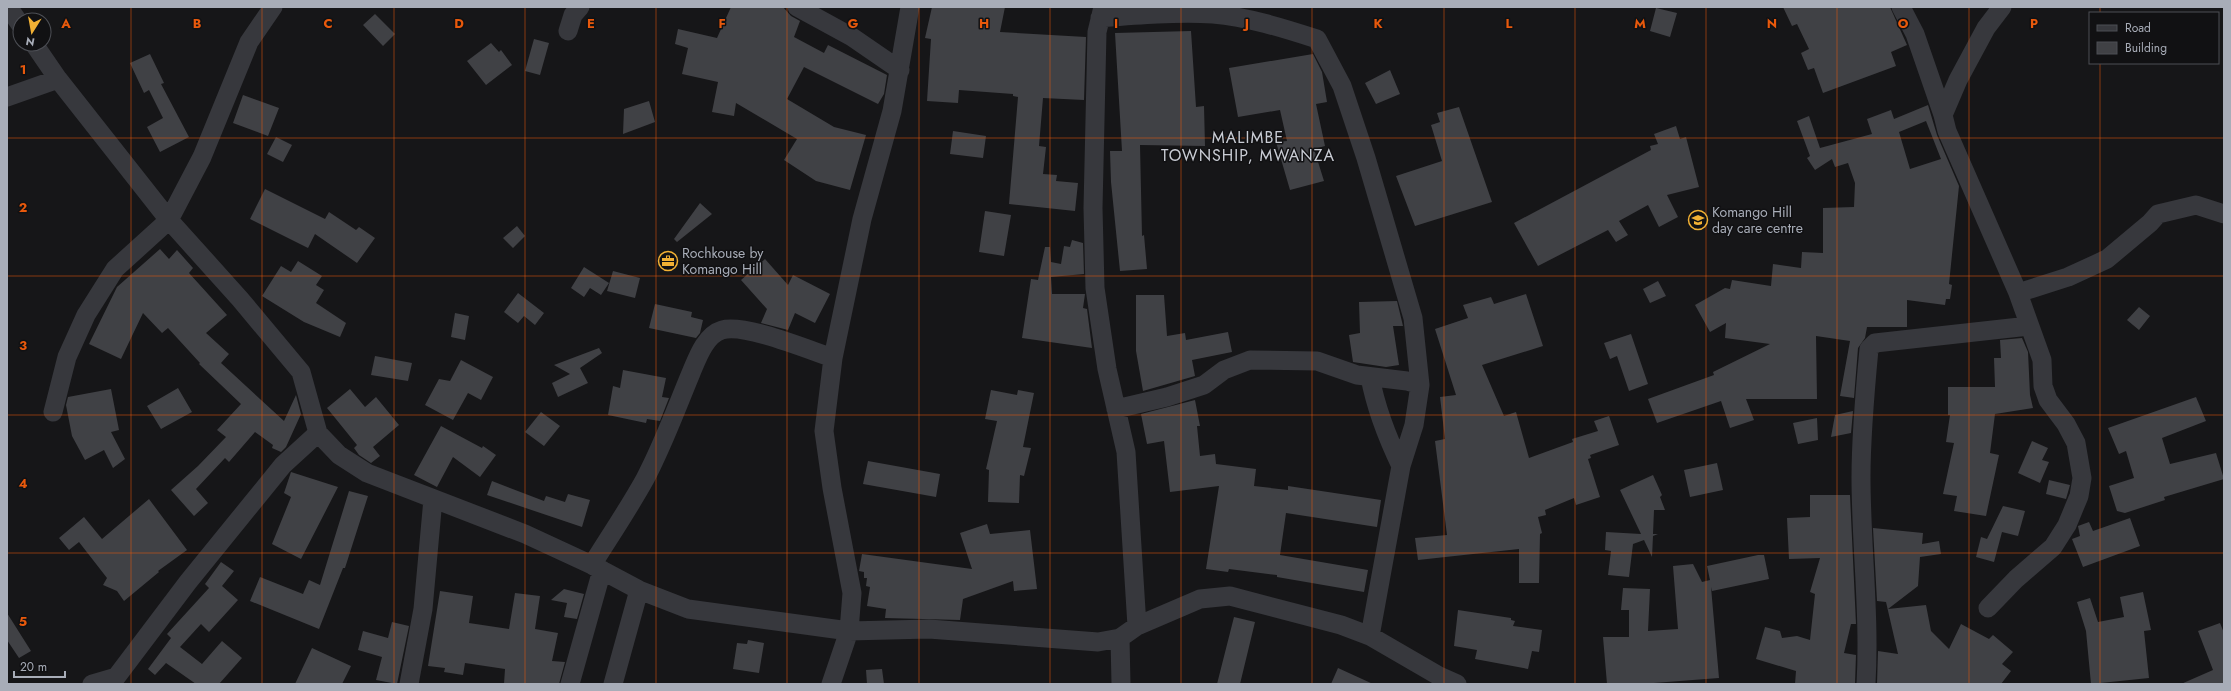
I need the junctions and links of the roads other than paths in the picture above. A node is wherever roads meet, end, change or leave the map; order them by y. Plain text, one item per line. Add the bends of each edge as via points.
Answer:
1 (273, 7) edge
2 (580, 7) edge
3 (798, 7) edge
4 (910, 7) edge
5 (1901, 7) edge
6 (2002, 7) edge
7 (1101, 13) edge
8 (568, 31) dead end
9 (39, 52) edge
10 (900, 70) junction
11 (58, 79) junction
12 (7, 97) edge
13 (1943, 115) junction
14 (2224, 214) edge
15 (169, 220) junction
16 (2018, 293) junction
17 (2029, 326) junction
18 (833, 358) junction
19 (1370, 377) junction
20 (1420, 386) junction
21 (1116, 409) junction
22 (53, 412) dead end
23 (318, 433) junction
24 (1401, 466) junction
25 (433, 499) junction
26 (597, 567) junction
27 (639, 590) junction
28 (1988, 608) dead end
29 (1137, 626) junction
30 (848, 631) junction
31 (1370, 636) junction
32 (1120, 638) junction
33 (114, 681) edge
34 (92, 684) edge
35 (409, 684) edge
36 (570, 684) edge
37 (613, 684) edge
38 (831, 684) edge
39 (1121, 684) edge
40 (1457, 684) edge
41 (1866, 684) edge

1 - 15 street via 249,42 202,157
2 - 8 street via 573,15
3 - 10 street via 852,37
4 - 10 street
5 - 13 street via 1915,34
6 - 13 street via 1986,28 1958,80
7 - 20 street via 1214,14 1278,26 1316,38 1342,86 1366,158 1413,318
7 - 21 street via 1097,32 1095,288 1107,369
9 - 11 street
10 - 18 street via 892,111 862,219
11 - 12 street
11 - 15 street
13 - 16 street via 1947,131
14 - 16 street via 2196,205 2158,214 2107,260 2068,277
15 - 22 street via 120,264 104,284 77,332 67,357
15 - 23 street via 301,372
16 - 17 street
17 - 28 street via 2037,341 2042,360 2043,386 2048,400 2076,443 2082,478 2079,496 2067,525 2053,547
17 - 41 street via 1875,344 1869,349 1862,425 1861,478 1868,650
18 - 26 street via 733,328 720,330 710,338 698,356 668,431 644,480
18 - 30 street via 824,432 852,593
19 - 20 street via 1407,381
19 - 21 street via 1317,361 1250,360 1224,370 1204,385
19 - 24 street via 1375,402 1387,437
20 - 24 street via 1414,424
21 - 29 street via 1126,452
23 - 25 street via 339,455 367,473
23 - 33 street via 284,465 188,582
24 - 31 street
25 - 26 street via 525,534
25 - 35 street via 423,609
26 - 27 street
26 - 36 street
27 - 30 street via 688,609
27 - 37 street
29 - 31 street via 1200,599 1230,596 1341,625
29 - 32 street
30 - 32 street via 929,629 1098,642
30 - 38 street
31 - 40 street
32 - 39 street
33 - 34 street

